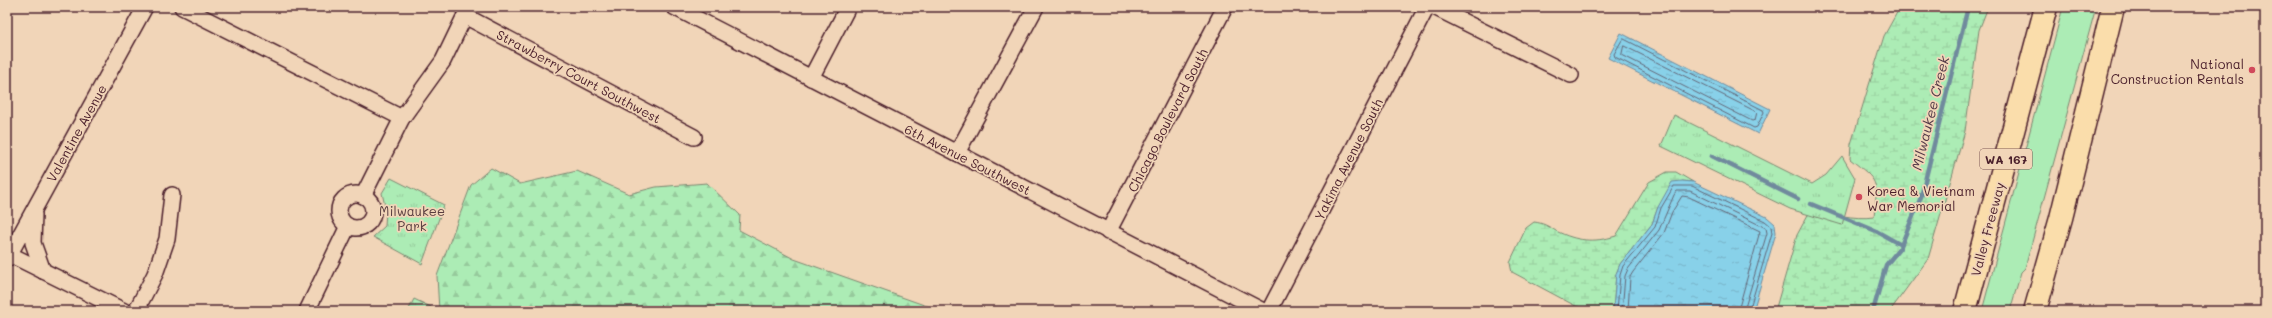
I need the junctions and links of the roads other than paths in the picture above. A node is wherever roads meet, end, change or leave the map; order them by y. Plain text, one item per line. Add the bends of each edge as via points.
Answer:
1 (145, 7) edge
2 (182, 7) edge
3 (674, 7) edge
4 (848, 7) edge
5 (1036, 7) edge
6 (1225, 7) edge
7 (1427, 7) edge
8 (1434, 7) edge
9 (2042, 7) edge
10 (2046, 7) edge
11 (2114, 7) edge
12 (467, 12) edge
13 (2037, 42) junction
14 (1570, 75) dead end
15 (811, 78) junction
16 (402, 118) junction
17 (694, 137) dead end
18 (957, 153) junction
19 (172, 195) dead end
20 (363, 196) junction
21 (34, 209) junction
22 (348, 226) junction
23 (1108, 232) junction
24 (8, 256) edge
25 (43, 271) junction
26 (124, 311) edge
27 (136, 311) edge
28 (307, 311) edge
29 (1263, 311) edge
30 (1269, 311) edge
31 (1965, 311) edge
32 (2035, 311) edge

1 - 21 street, Valentine Avenue
2 - 16 street
3 - 15 street, 6th Avenue Southwest
4 - 15 street
5 - 18 street
6 - 23 street, Chicago Boulevard South
7 - 30 street, Yakima Avenue South
8 - 14 street
9 - 13 highway
10 - 13 highway, Valley Freeway / WA 167
11 - 32 highway
12 - 16 street via 443,61
12 - 17 street, Strawberry Court Southwest
13 - 31 highway, Valley Freeway / WA 167
15 - 18 street, 6th Avenue Southwest
16 - 20 street
18 - 23 street, 6th Avenue Southwest
19 - 27 street via 167,239 155,274
20 - 22 street via 349,196 342,203 340,213
20 - 22 street via 373,207 372,216 362,227
21 - 24 street, Valentine Avenue
21 - 25 street via 32,243
22 - 28 street
23 - 29 street, 6th Avenue Southwest
24 - 25 street
25 - 26 street

